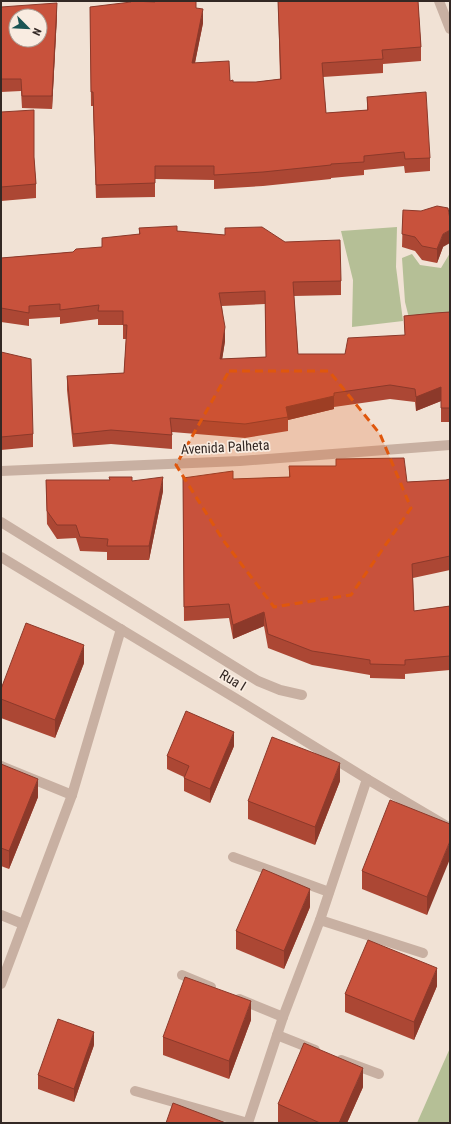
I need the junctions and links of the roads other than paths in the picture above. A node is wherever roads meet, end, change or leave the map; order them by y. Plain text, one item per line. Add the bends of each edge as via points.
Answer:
1 (439, 1) edge
2 (450, 29) edge
3 (450, 445) edge
4 (1, 471) edge
5 (1, 522) edge
6 (1, 557) edge
7 (121, 629) junction
8 (302, 695) dead end
9 (1, 766) edge
10 (367, 779) junction
11 (72, 795) junction
12 (450, 828) edge
13 (233, 857) dead end
14 (329, 892) junction
15 (1, 915) edge
16 (320, 920) junction
17 (23, 924) junction
18 (423, 953) dead end
19 (182, 975) dead end
20 (1, 984) edge
21 (218, 990) edge
22 (232, 996) edge
23 (283, 1017) junction
24 (277, 1035) junction
25 (379, 1074) dead end
26 (135, 1092) dead end
27 (248, 1123) edge

1 - 2 street
3 - 4 street, Avenida Palheta via 240,461
5 - 8 street via 258,681
6 - 7 street, Rua I
7 - 10 street, Rua I
7 - 11 street
9 - 11 street
10 - 12 street, Rua I
10 - 14 street
11 - 17 street
13 - 14 street
14 - 16 street
15 - 17 street
16 - 18 street
16 - 23 street
17 - 20 street
19 - 21 street
22 - 23 street
23 - 24 street
24 - 25 street
24 - 27 street
26 - 27 street

